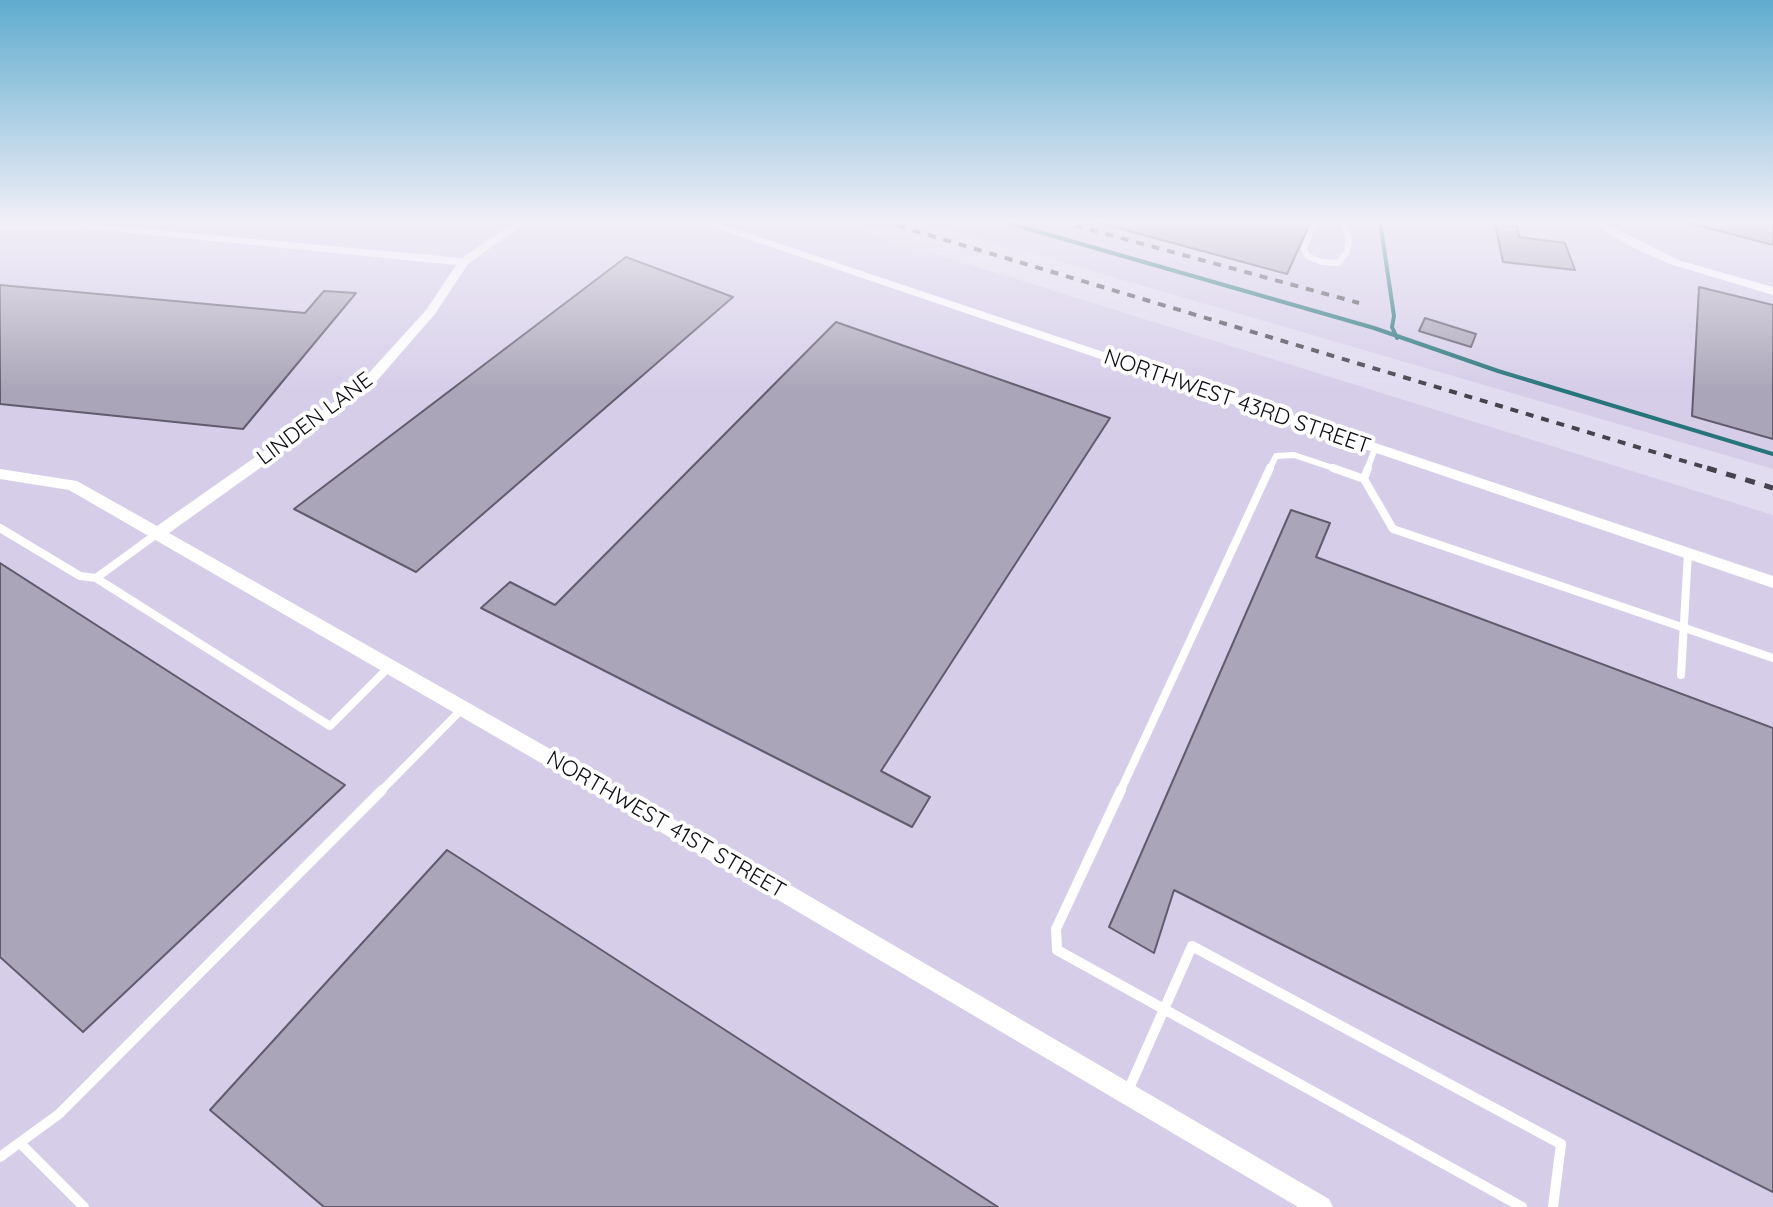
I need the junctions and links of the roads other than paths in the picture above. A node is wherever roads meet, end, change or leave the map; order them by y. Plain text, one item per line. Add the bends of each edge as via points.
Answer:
1 (454, 277) edge
2 (868, 277) edge
3 (1726, 277) edge
4 (1773, 291) edge
5 (1375, 448) junction
6 (0, 474) edge
7 (1364, 479) junction
8 (0, 528) edge
9 (158, 533) junction
10 (1688, 553) junction
11 (96, 578) junction
12 (1773, 582) edge
13 (1686, 628) junction
14 (1773, 658) edge
15 (390, 666) junction
16 (1681, 675) dead end
17 (463, 708) junction
18 (1164, 1009) junction
19 (1127, 1094) junction
20 (20, 1143) junction
21 (0, 1157) edge
22 (84, 1207) edge
23 (1321, 1207) edge
24 (1522, 1207) edge
25 (1553, 1207) edge

1 - 9 street, LINDEN LANE via 363,388
2 - 5 street, NORTHWEST 43RD STREET
3 - 4 street
5 - 7 lane
5 - 10 street, NORTHWEST 43RD STREET
6 - 9 street, NORTHWEST 41ST STREET via 72,485
7 - 13 lane via 1393,529
7 - 18 lane via 1294,455 1276,456 1056,929 1057,950
8 - 11 lane via 80,576
9 - 11 lane
9 - 15 street, NORTHWEST 41ST STREET
10 - 12 street, NORTHWEST 43RD STREET
10 - 13 lane
11 - 15 lane via 330,726
13 - 14 lane
13 - 16 lane
15 - 17 street, NORTHWEST 41ST STREET
17 - 19 street, NORTHWEST 41ST STREET
17 - 20 lane via 59,1114
18 - 19 lane
18 - 24 lane
18 - 25 lane via 1192,946 1561,1144
19 - 23 street, NORTHWEST 41ST STREET
20 - 21 lane
20 - 22 lane

